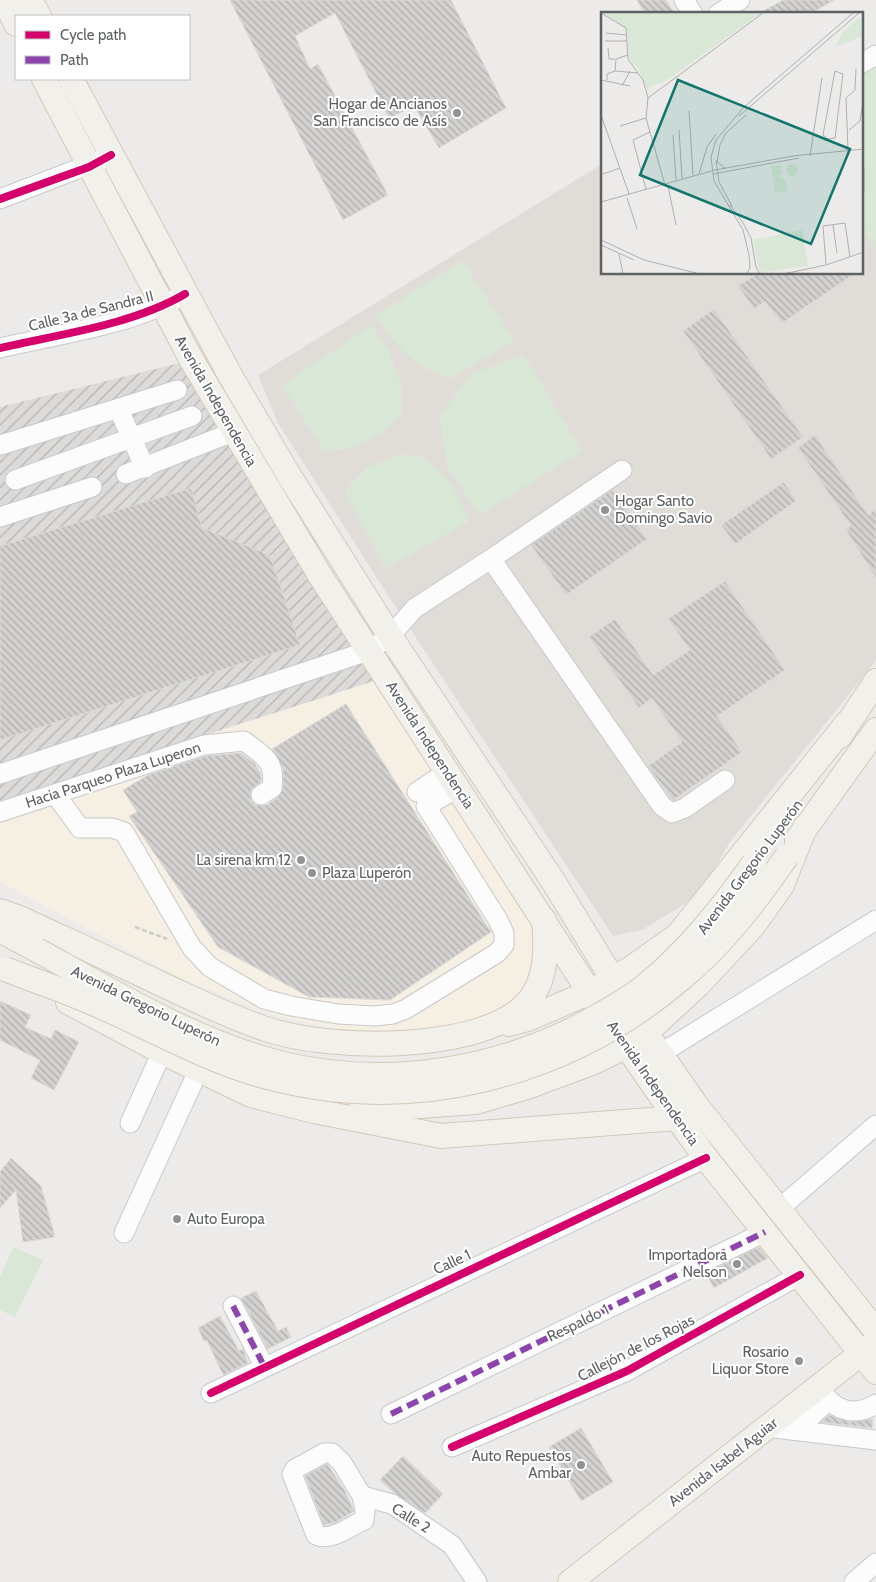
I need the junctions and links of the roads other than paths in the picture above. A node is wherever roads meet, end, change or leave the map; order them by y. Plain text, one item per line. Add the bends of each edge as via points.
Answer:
1 (30, 0) edge
2 (684, 0) edge
3 (740, 0) edge
4 (692, 12) edge
5 (721, 12) edge
6 (38, 15) edge
7 (876, 55) edge
8 (864, 62) edge
9 (45, 80) edge
10 (72, 80) edge
11 (111, 155) junction
12 (90, 167) junction
13 (0, 199) edge
14 (185, 294) junction
15 (163, 307) junction
16 (0, 348) edge
17 (177, 390) dead end
18 (119, 410) junction
19 (192, 416) dead end
20 (233, 432) junction
21 (132, 439) junction
22 (1, 445) edge
23 (145, 468) junction
24 (622, 470) dead end
25 (126, 474) dead end
26 (15, 480) dead end
27 (92, 488) dead end
28 (0, 517) edge
29 (491, 559) junction
30 (390, 636) junction
31 (368, 651) junction
32 (876, 681) edge
33 (847, 724) junction
34 (876, 730) edge
35 (0, 774) edge
36 (453, 780) junction
37 (725, 780) dead end
38 (416, 792) dead end
39 (55, 794) junction
40 (261, 795) dead end
41 (0, 812) edge
42 (806, 826) junction
43 (0, 911) edge
44 (544, 920) junction
45 (876, 920) edge
46 (0, 930) edge
47 (2, 968) edge
48 (612, 978) junction
49 (590, 992) junction
50 (482, 1031) junction
51 (637, 1039) junction
52 (162, 1052) junction
53 (660, 1054) junction
54 (199, 1069) junction
55 (314, 1111) junction
56 (676, 1118) junction
57 (130, 1123) dead end
58 (876, 1125) edge
59 (706, 1158) junction
60 (779, 1209) junction
61 (765, 1232) junction
62 (124, 1233) dead end
63 (800, 1276) junction
64 (233, 1306) dead end
65 (872, 1339) edge
66 (264, 1366) junction
67 (211, 1393) dead end
68 (824, 1393) junction
69 (874, 1410) edge
70 (391, 1414) dead end
71 (766, 1427) junction
72 (796, 1430) junction
73 (876, 1440) edge
74 (452, 1447) dead end
75 (362, 1496) junction
76 (876, 1563) edge
77 (477, 1582) edge
78 (570, 1582) edge
79 (854, 1582) edge

1 - 6 main road
2 - 4 street
3 - 5 street
7 - 8 street
9 - 12 main road, Avenida Independencia
10 - 11 main road, Avenida Independencia
11 - 12 street
11 - 14 main road, Avenida Independencia
12 - 13 street
12 - 15 main road, Avenida Independencia
14 - 15 street, Calle 3a de Sandra II
14 - 30 main road, Avenida Independencia via 290,477
15 - 16 street, Calle 3a de Sandra II
15 - 20 main road, Avenida Independencia
17 - 18 street
18 - 21 street
18 - 22 street
19 - 21 street
20 - 23 street
20 - 31 main road, Avenida Independencia
21 - 23 street
21 - 26 street
23 - 25 street
24 - 29 street
27 - 28 street
29 - 30 street via 415,608
29 - 37 street via 662,806 672,813 685,808
30 - 31 street
30 - 48 main road, Avenida Independencia via 553,881
31 - 35 street
31 - 36 main road, Avenida Independencia
32 - 33 main road, Avenida Gregorio Luperón
33 - 46 main road, Avenida Gregorio Luperón, bridge via 821,773 715,918 644,987 558,1037 451,1069 384,1075 328,1073 228,1047 127,1000
33 - 48 main road via 678,934
34 - 42 main road, Avenida Gregorio Luperón
36 - 38 street
36 - 39 street via 426,806 498,920 504,933 504,945 497,954 414,1004 393,1014 375,1016 338,1014 264,999 210,967 192,948 124,832 112,828 80,828
36 - 44 main road, Avenida Independencia
39 - 40 street, Hacia Parqueo Plaza Luperon via 204,745 244,741 269,760 272,788
39 - 41 street, Hacia Parqueo Plaza Luperon
42 - 47 main road, Avenida Gregorio Luperón, bridge via 754,904 684,977 653,1002 594,1038 558,1055 506,1074 457,1086 429,1090 352,1091 312,1087 262,1075 225,1064 88,1001
42 - 51 main road via 782,885 753,926 699,984
43 - 50 main road via 267,1030 326,1041 383,1044
44 - 49 main road, Avenida Independencia
44 - 50 main road via 544,966 537,989 522,1008
45 - 53 street
47 - 52 main road
48 - 49 main road
48 - 51 main road, Avenida Independencia
49 - 50 main road via 528,1019
49 - 51 main road, Avenida Independencia
51 - 53 main road, Avenida Independencia
51 - 55 main road via 594,1062 476,1102
51 - 56 main road, Avenida Independencia
52 - 54 main road
52 - 57 street
53 - 60 main road, Avenida Independencia via 696,1106
54 - 55 main road via 252,1095
54 - 62 street
55 - 56 main road via 441,1136
56 - 59 main road, Avenida Independencia
58 - 60 street
59 - 61 main road, Avenida Independencia
59 - 66 street, Calle 1
60 - 65 main road, Avenida Independencia
61 - 63 main road, Avenida Independencia
61 - 70 street, Respaldo 1
63 - 65 main road, Avenida Independencia
63 - 74 street, Callejón de los Rojas via 627,1371
64 - 66 street
65 - 68 main road, Avenida Isabel Aguiar
66 - 67 street, Calle 1
68 - 69 street via 843,1410
68 - 71 main road, Avenida Isabel Aguiar
68 - 72 street
71 - 72 street
71 - 78 main road, Avenida Isabel Aguiar
72 - 73 street
75 - 75 street via 332,1453 324,1453 294,1469 292,1474 316,1535 328,1537 364,1520
75 - 77 street, Calle 2 via 392,1504 452,1545
76 - 79 street

